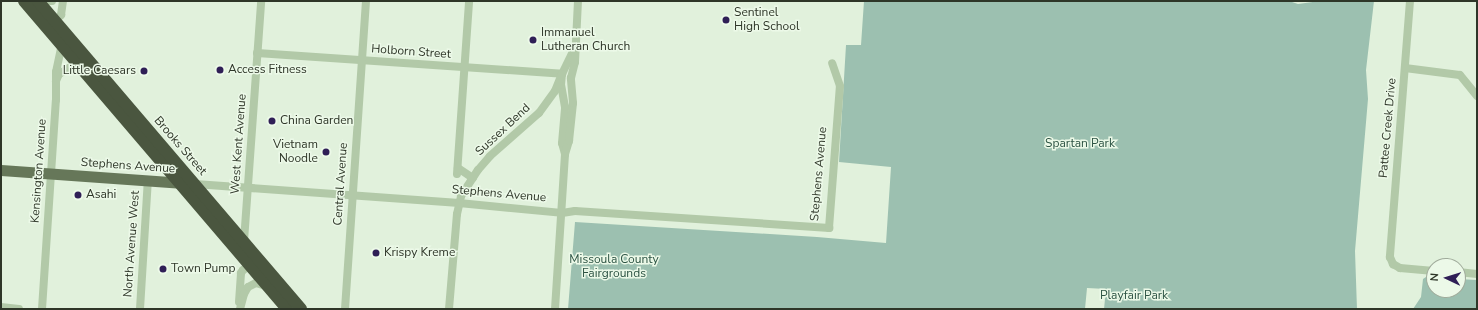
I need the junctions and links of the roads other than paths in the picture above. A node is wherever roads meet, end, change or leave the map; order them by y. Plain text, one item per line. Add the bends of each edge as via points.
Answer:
1 (24, 1) edge
2 (39, 1) edge
3 (52, 1) edge
4 (63, 1) edge
5 (261, 1) edge
6 (366, 1) edge
7 (469, 1) edge
8 (578, 1) edge
9 (1410, 1) edge
10 (51, 25) junction
11 (65, 41) junction
12 (575, 47) junction
13 (257, 53) junction
14 (363, 60) junction
15 (832, 63) dead end
16 (80, 66) junction
17 (465, 68) junction
18 (1405, 68) junction
19 (562, 74) junction
20 (56, 82) junction
21 (1477, 96) edge
22 (565, 154) junction
23 (1, 170) edge
24 (50, 174) junction
25 (473, 178) junction
26 (148, 180) junction
27 (178, 182) junction
28 (195, 184) junction
29 (248, 188) junction
30 (352, 196) junction
31 (459, 203) junction
32 (562, 213) junction
33 (244, 241) junction
34 (250, 266) junction
35 (1426, 270) edge
36 (270, 272) junction
37 (1466, 273) edge
38 (1477, 274) edge
39 (271, 290) junction
40 (1, 308) edge
41 (240, 308) edge
42 (19, 309) edge
43 (42, 309) edge
44 (140, 309) edge
45 (287, 309) edge
46 (301, 309) edge
47 (345, 309) edge
48 (449, 309) edge
49 (555, 309) edge

1 - 10 highway, Brooks Street
2 - 3 street
2 - 10 highway, Brooks Street
4 - 10 street via 61,15
5 - 13 street, West Kent Avenue
6 - 14 street, Central Avenue
7 - 17 street
8 - 12 street
9 - 18 street, Pattee Creek Drive
10 - 11 highway, Brooks Street
11 - 16 highway, Brooks Street
11 - 20 street, Kensington Avenue
11 - 28 highway, Brooks Street
12 - 19 street, Sussex Bend
12 - 22 street via 571,78 573,103
13 - 14 street, Holborn Street
13 - 29 street, West Kent Avenue
14 - 17 street, Holborn Street
14 - 30 street, Central Avenue
15 - 32 street, Stephens Avenue via 840,86 830,228 575,211
16 - 20 street via 70,67 62,72
16 - 27 highway, Brooks Street
17 - 19 street, Holborn Street
17 - 25 street via 458,171
18 - 21 street via 1460,75
18 - 35 street, Pattee Creek Drive via 1390,257 1393,264 1400,268
19 - 22 street via 565,107 562,143
19 - 25 street, Sussex Bend via 555,91 540,113 493,153
20 - 24 street, Kensington Avenue
22 - 32 street
23 - 24 main road, Stephens Avenue
24 - 26 main road, Stephens Avenue
24 - 43 street, Kensington Avenue
25 - 31 street, Sussex Bend
26 - 27 main road, Stephens Avenue
26 - 44 street, North Avenue West
27 - 28 main road, Stephens Avenue
27 - 34 highway, Brooks Street
28 - 29 street, Stephens Avenue
28 - 33 highway, Brooks Street
29 - 30 street, Stephens Avenue
29 - 33 street, West Kent Avenue
30 - 31 street, Stephens Avenue
30 - 47 street, Central Avenue
31 - 32 street, Stephens Avenue
31 - 48 street
32 - 49 street
33 - 36 highway, Brooks Street
34 - 36 highway
34 - 39 highway, Brooks Street
34 - 41 street via 243,270 240,279
36 - 46 highway, Brooks Street
37 - 38 street
39 - 41 street via 263,284 252,284 246,291
39 - 45 highway, Brooks Street
40 - 42 street

